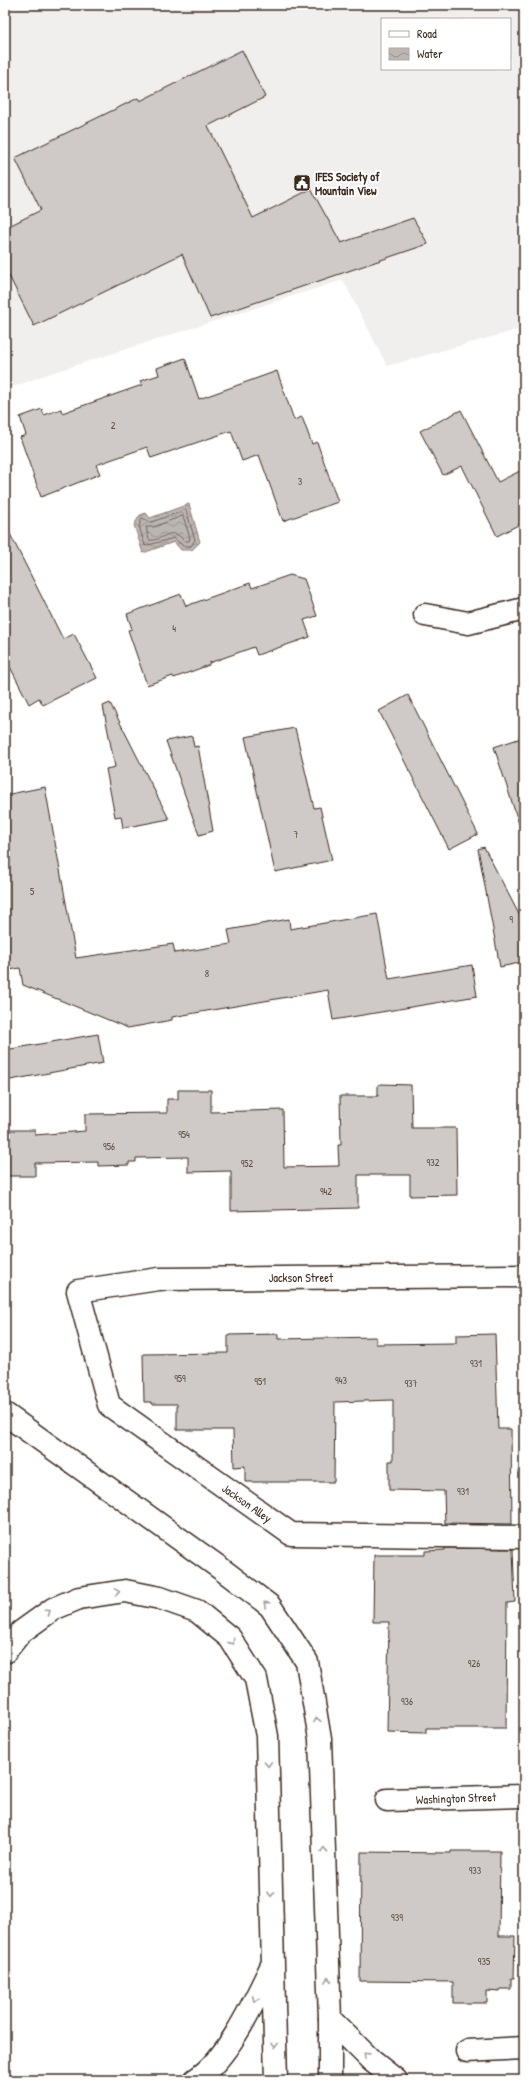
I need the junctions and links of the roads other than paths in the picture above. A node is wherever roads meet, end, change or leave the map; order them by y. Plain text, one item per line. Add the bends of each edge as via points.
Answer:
1 (524, 609) edge
2 (425, 615) dead end
3 (524, 1276) edge
4 (78, 1291) joint
5 (6, 1415) edge
6 (524, 1537) edge
7 (5, 1652) edge
8 (524, 1796) edge
9 (387, 1800) dead end
10 (272, 1964) junction
11 (330, 2019) junction
12 (524, 2048) edge
13 (467, 2051) dead end
14 (195, 2080) edge
15 (276, 2080) edge
16 (330, 2080) edge
17 (396, 2080) edge

1 - 2 main road via 468,623
3 - 4 main road, Jackson Street via 159,1278
4 - 6 main road, Jackson Alley via 109,1405 291,1534
11 -> 5 main road via 320,1739 307,1662 270,1606
7 -> 10 main road via 21,1632 53,1608 79,1598 125,1591 160,1598 197,1611 230,1638 256,1679 267,1736
8 - 9 main road, Washington Street
10 -> 14 main road via 248,2014 223,2052 202,2076
10 -> 15 main road
11 - 16 main road
17 -> 11 main road via 372,2061
12 - 13 main road

